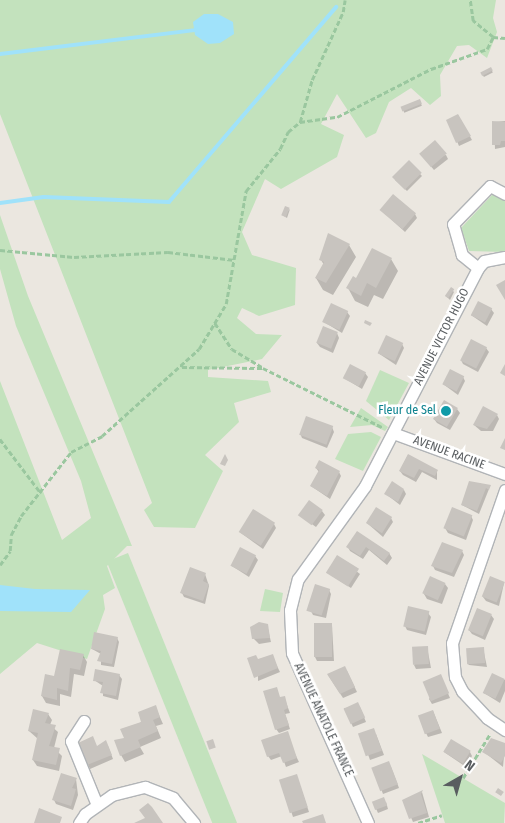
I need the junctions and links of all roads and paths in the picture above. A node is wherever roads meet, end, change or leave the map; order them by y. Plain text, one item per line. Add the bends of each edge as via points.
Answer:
1 (345, 0) edge
2 (470, 0) edge
3 (493, 37) junction
4 (505, 38) edge
5 (300, 122) junction
6 (505, 194) edge
7 (0, 250) edge
8 (505, 257) edge
9 (235, 260) junction
10 (478, 268) junction
11 (214, 323) junction
12 (180, 367) junction
13 (264, 368) junction
14 (393, 433) junction
15 (0, 439) edge
16 (505, 474) edge
17 (505, 490) edge
18 (41, 493) junction
19 (0, 565) edge
20 (84, 721) dead end
21 (501, 727) edge
22 (463, 778) dead end
23 (98, 805) junction
24 (442, 815) dead end
25 (79, 823) edge
26 (194, 823) edge
27 (368, 823) edge
28 (418, 823) edge

1 - 5 path via 343,12 312,80
2 - 3 path via 473,21
3 - 4 path
3 - 5 path via 487,49 432,69 337,117
5 - 9 path via 288,132 280,149 246,191 237,228
6 - 10 street via 490,186 453,224 462,255
7 - 9 path via 74,257 168,252
8 - 10 street via 484,261
9 - 11 path via 226,304
10 - 14 street, AVENUE VICTOR HUGO
11 - 12 path via 199,349
11 - 13 path via 232,349
12 - 13 path
12 - 18 path via 102,436 71,452
13 - 14 path
14 - 16 street, AVENUE RACINE
14 - 27 street, AVENUE ANATOLE FRANCE via 365,486 298,579 290,610 292,653
15 - 18 path
17 - 21 street via 452,643 455,677 462,690 471,704
18 - 19 path via 11,535 10,551
20 - 23 street via 71,741
21 - 22 path
23 - 25 street
23 - 26 street via 112,795 145,787 173,798
24 - 28 path

